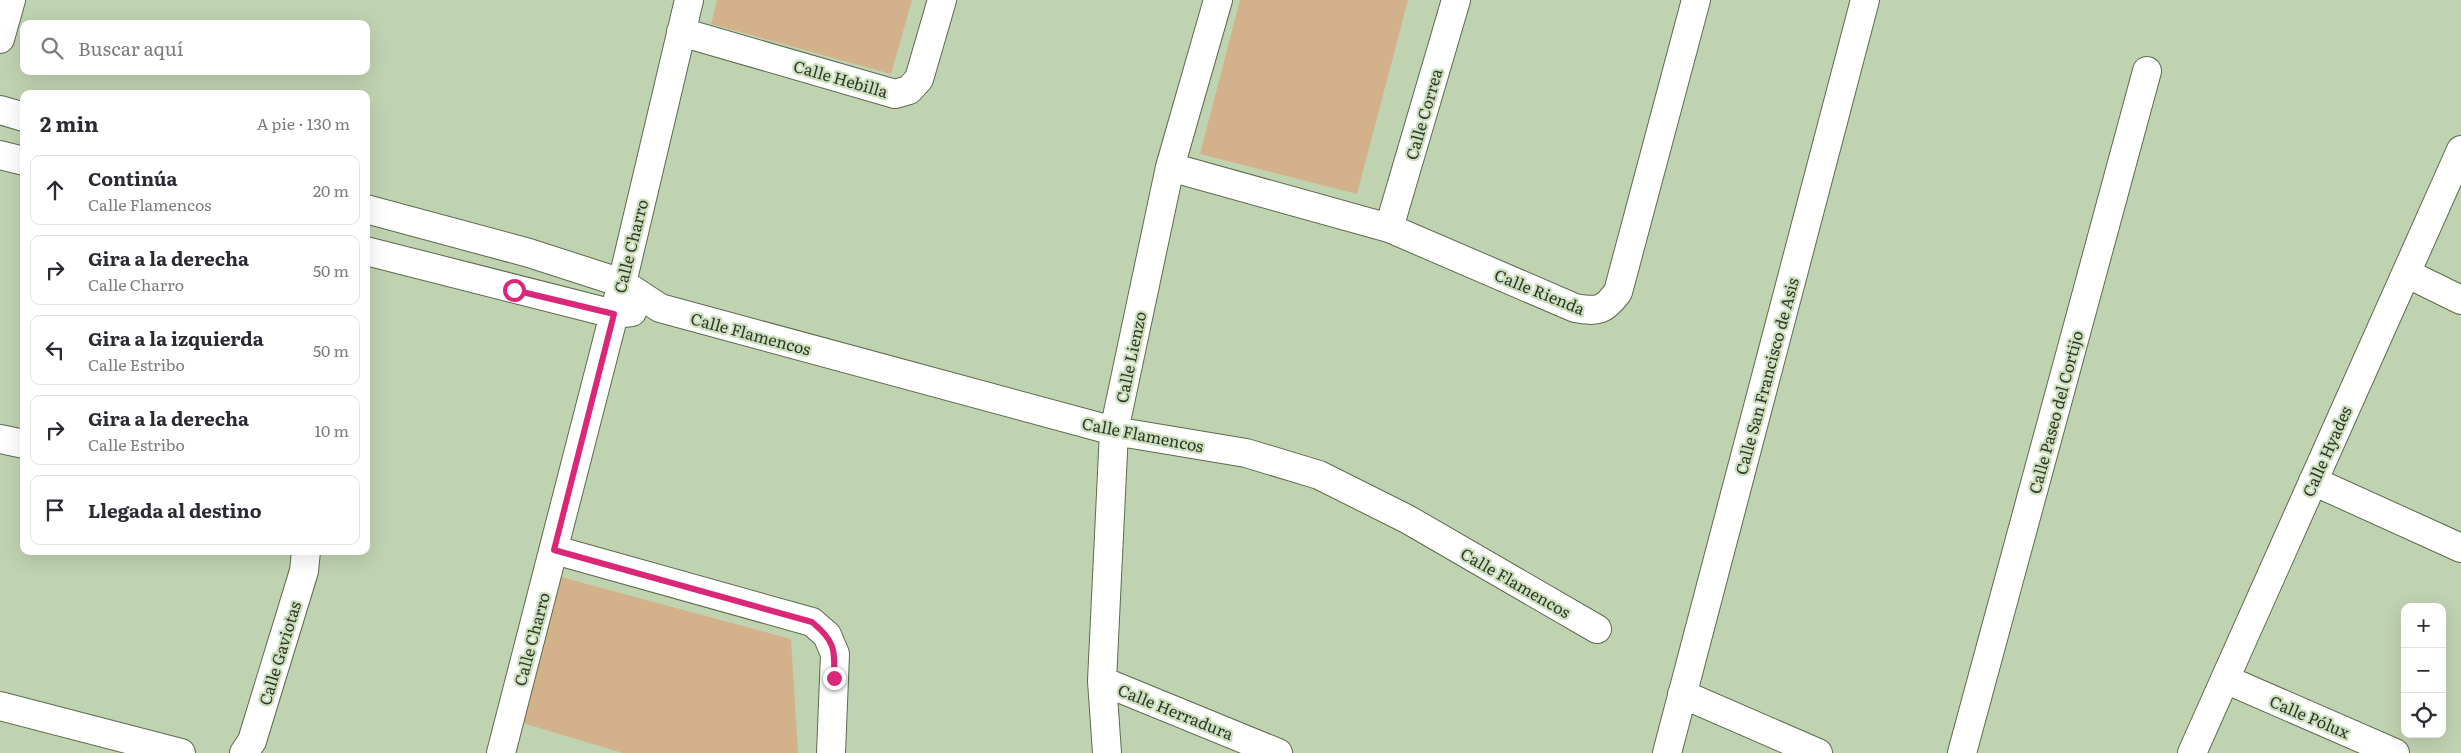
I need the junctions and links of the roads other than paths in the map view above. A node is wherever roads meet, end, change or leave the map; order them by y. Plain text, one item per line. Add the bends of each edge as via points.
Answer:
1 (11, 0) edge
2 (689, 0) edge
3 (942, 0) edge
4 (1218, 0) edge
5 (1456, 0) edge
6 (1696, 0) edge
7 (1865, 0) edge
8 (681, 32) junction
9 (0, 39) edge
10 (2148, 71) dead end
11 (0, 110) edge
12 (20, 115) edge
13 (2461, 150) edge
14 (0, 155) edge
15 (20, 160) edge
16 (1170, 167) junction
17 (370, 210) edge
18 (1390, 228) junction
19 (370, 252) edge
20 (2406, 273) junction
21 (622, 282) junction
22 (2461, 300) edge
23 (660, 308) junction
24 (614, 314) junction
25 (1114, 430) junction
26 (0, 439) edge
27 (20, 443) edge
28 (2313, 481) junction
29 (2461, 548) edge
30 (554, 550) junction
31 (306, 555) edge
32 (1597, 629) dead end
33 (2225, 679) junction
34 (1102, 681) junction
35 (1682, 694) junction
36 (0, 706) edge
37 (181, 753) edge
38 (244, 753) edge
39 (501, 753) edge
40 (831, 753) edge
41 (1107, 753) edge
42 (1278, 753) edge
43 (1667, 753) edge
44 (1818, 753) edge
45 (1962, 753) edge
46 (2192, 753) edge
47 (2395, 753) edge

1 - 9 street
2 - 8 street, Calle Charro
3 - 8 street, Calle Hebilla via 919,79 909,90 894,94
4 - 16 street, Calle Lienzo
5 - 18 street, Calle Correa
6 - 18 street, Calle Rienda via 1618,292 1609,305 1594,312 1575,308
7 - 35 street, Calle San Francisco de Asis
8 - 21 street, Calle Charro
10 - 45 street, Calle Paseo del Cortijo
11 - 12 street
13 - 20 street, Calle Hyades
14 - 15 street
16 - 18 street, Calle Rienda
16 - 25 street, Calle Lienzo
17 - 21 street, Calle Flamencos
19 - 24 street, Calle Flamencos
20 - 22 street
20 - 28 street, Calle Hyades
21 - 23 street, Calle Flamencos
21 - 24 street, Calle Charro
23 - 24 street, Calle Flamencos
23 - 25 street, Calle Flamencos
24 - 30 street, Calle Charro
25 - 32 street, Calle Flamencos via 1246,453 1319,475 1407,519
25 - 34 street, Calle Lienzo
26 - 27 street
28 - 29 street
28 - 33 street, Calle Hyades
30 - 39 street, Calle Charro
30 - 40 street via 812,622 827,635 835,654
31 - 38 street, Calle Gaviotas via 304,571 258,722
33 - 46 street, Calle Hyades
33 - 47 street, Calle Pólux
34 - 41 street, Calle Lienzo
34 - 42 street, Calle Herradura
35 - 43 street, Calle San Francisco de Asis
35 - 44 street
36 - 37 street

